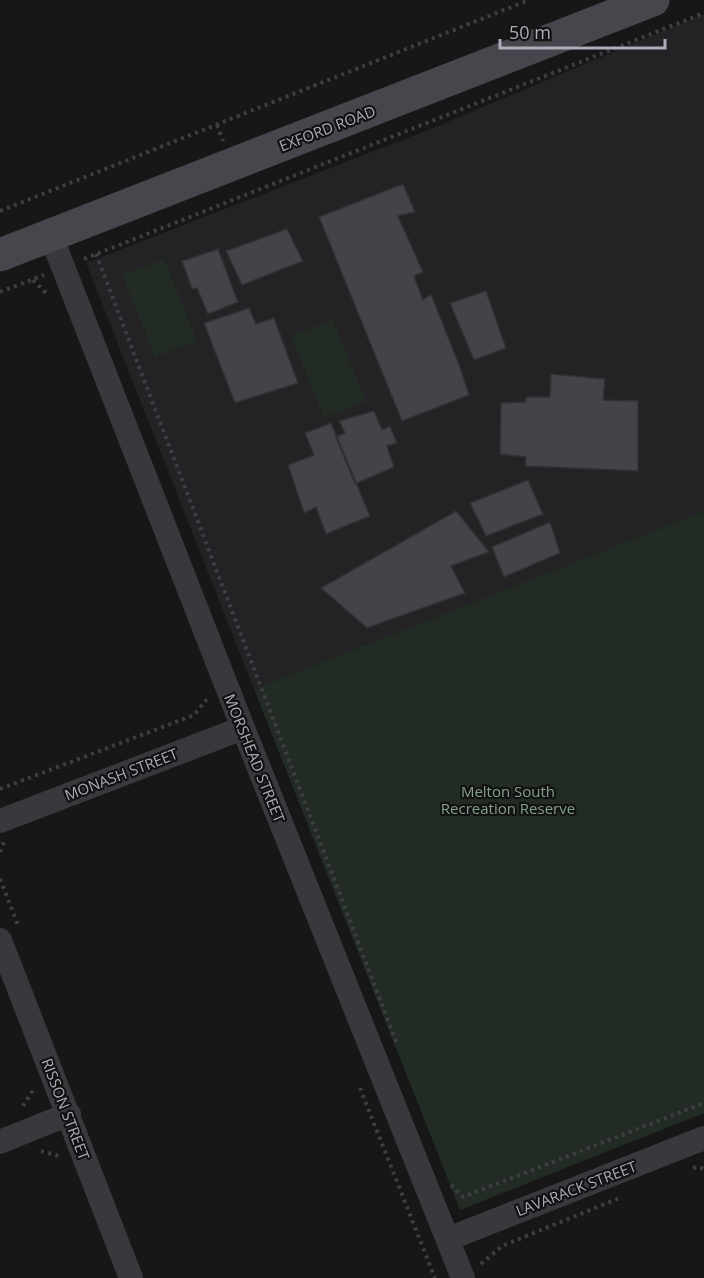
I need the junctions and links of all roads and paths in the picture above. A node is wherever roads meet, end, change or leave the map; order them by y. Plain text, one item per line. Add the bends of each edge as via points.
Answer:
1 (529, 0) edge
2 (653, 0) edge
3 (704, 13) edge
4 (0, 211) edge
5 (51, 236) junction
6 (96, 254) junction
7 (0, 255) edge
8 (63, 267) junction
9 (0, 292) edge
10 (207, 699) dead end
11 (243, 728) junction
12 (0, 789) edge
13 (0, 821) edge
14 (0, 940) edge
15 (398, 1048) dead end
16 (34, 1089) dead end
17 (704, 1103) edge
18 (16, 1108) dead end
19 (69, 1114) junction
20 (704, 1138) edge
21 (0, 1142) edge
22 (704, 1169) edge
23 (686, 1172) dead end
24 (449, 1183) dead end
25 (632, 1193) dead end
26 (448, 1239) junction
27 (472, 1271) edge
28 (131, 1278) edge

1 - 4 path
2 - 5 street, EXFORD ROAD
3 - 6 path
5 - 7 street, EXFORD ROAD
5 - 8 street, MORSHEAD STREET
6 - 8 path
6 - 15 path
8 - 9 path
8 - 11 street, MORSHEAD STREET
10 - 12 path via 194,715
11 - 13 street, MONASH STREET
11 - 26 street, MORSHEAD STREET
14 - 19 street, RISSON STREET
16 - 18 path via 25,1105
17 - 24 path via 463,1197
19 - 21 street
19 - 28 street, RISSON STREET
20 - 26 street, LAVARACK STREET
22 - 23 path via 697,1167
25 - 27 path via 502,1246
26 - 27 street, MORSHEAD STREET

